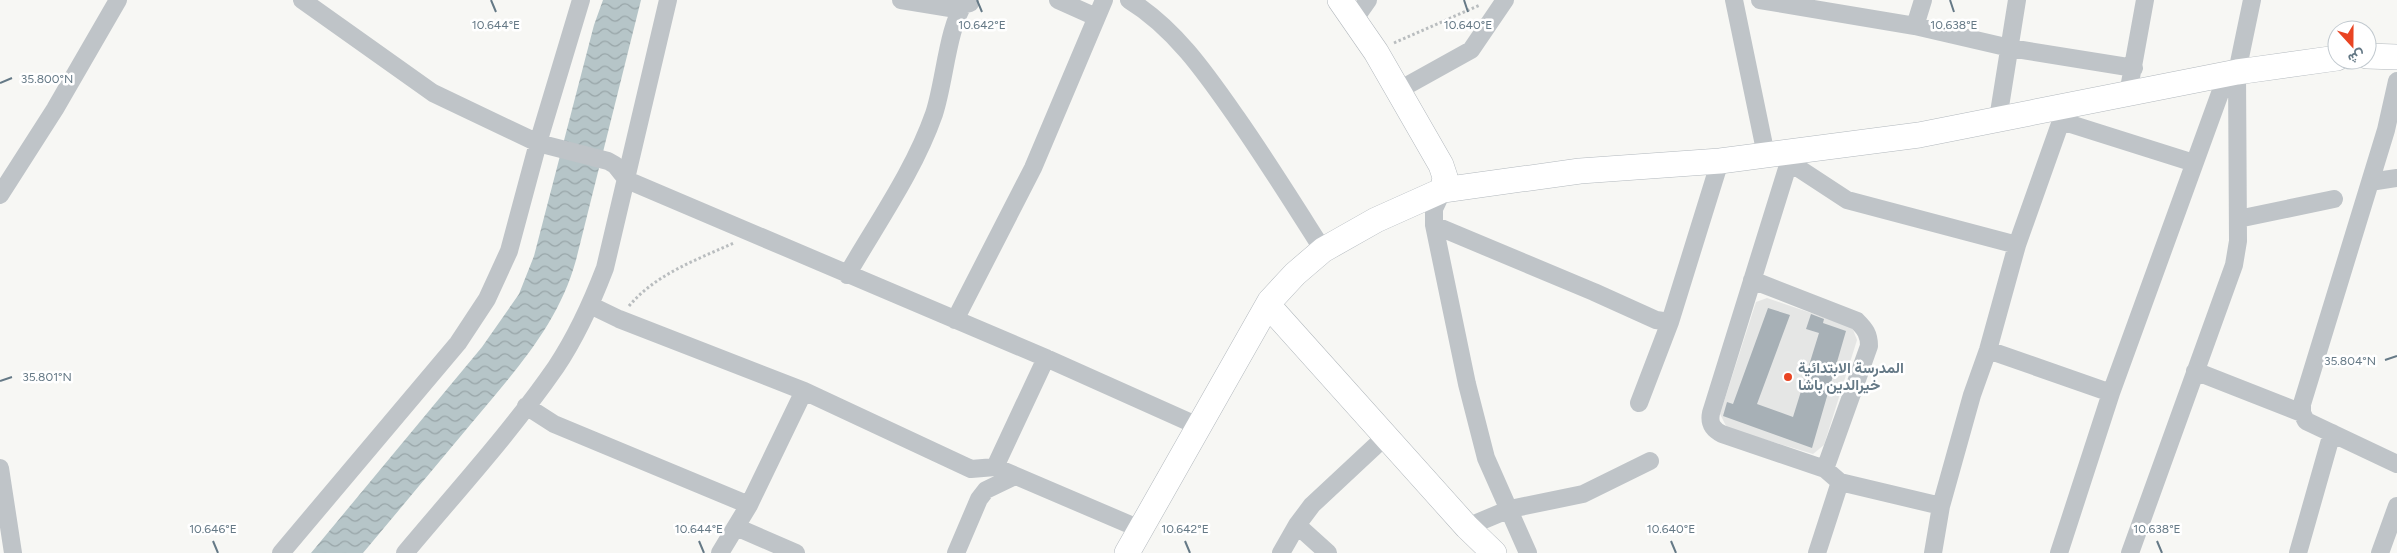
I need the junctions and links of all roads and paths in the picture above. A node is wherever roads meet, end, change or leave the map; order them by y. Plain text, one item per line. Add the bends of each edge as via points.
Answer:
1 (118, 0) edge
2 (302, 0) edge
3 (581, 0) edge
4 (668, 0) edge
5 (901, 0) edge
6 (1058, 0) edge
7 (1104, 0) edge
8 (1129, 0) edge
9 (1340, 0) edge
10 (1368, 0) edge
11 (1505, 0) edge
12 (1734, 0) edge
13 (1760, 0) edge
14 (1923, 0) edge
15 (2017, 0) edge
16 (2145, 0) edge
17 (2252, 0) edge
18 (968, 2) edge
19 (1483, 4) dead end
20 (1096, 16) junction
21 (1354, 20) junction
22 (1914, 26) junction
23 (2010, 48) junction
24 (1376, 52) junction
25 (2377, 56) edge
26 (2397, 57) edge
27 (2327, 59) edge
28 (2134, 68) junction
29 (2232, 73) junction
30 (2397, 81) edge
31 (1399, 90) junction
32 (2128, 94) junction
33 (2063, 114) junction
34 (1998, 119) junction
35 (538, 143) junction
36 (1781, 157) junction
37 (1720, 161) junction
38 (2194, 163) junction
39 (2397, 178) edge
40 (627, 180) junction
41 (2370, 182) junction
42 (1443, 190) junction
43 (0, 195) edge
44 (2334, 199) dead end
45 (2238, 219) junction
46 (1434, 225) junction
47 (753, 235) junction
48 (2018, 245) junction
49 (1323, 250) junction
50 (847, 276) junction
51 (1752, 280) junction
52 (590, 305) junction
53 (1268, 305) junction
54 (619, 319) junction
55 (955, 320) junction
56 (1670, 322) junction
57 (1988, 350) junction
58 (1046, 358) junction
59 (2195, 371) junction
60 (804, 390) junction
61 (2111, 393) junction
62 (1639, 403) dead end
63 (526, 406) junction
64 (2302, 413) junction
65 (1198, 426) junction
66 (2332, 433) junction
67 (1386, 436) junction
68 (1650, 460) dead end
69 (2397, 464) edge
70 (995, 467) junction
71 (0, 468) edge
72 (1825, 469) junction
73 (1015, 476) junction
74 (1840, 482) junction
75 (749, 505) junction
76 (1941, 506) junction
77 (2397, 506) edge
78 (1510, 509) junction
79 (1297, 525) junction
80 (736, 527) junction
81 (1467, 527) junction
82 (1140, 529) junction
83 (13, 553) edge
84 (281, 553) edge
85 (405, 553) edge
86 (720, 553) edge
87 (796, 553) edge
88 (956, 553) edge
89 (1127, 553) edge
90 (1282, 553) edge
91 (1328, 553) edge
92 (1494, 553) edge
93 (1528, 553) edge
94 (1817, 553) edge
95 (1933, 553) edge
96 (2059, 553) edge
97 (2130, 553) edge
98 (2298, 553) edge
99 (2380, 553) edge

1 - 43 street via 55,109
2 - 35 street via 433,94
3 - 35 street
4 - 40 street
5 - 18 street via 950,8
6 - 20 street
7 - 20 street
8 - 49 street via 1169,32 1212,82
9 - 21 main road
10 - 21 street
11 - 31 street via 1471,50
12 - 36 street
13 - 22 street
14 - 22 street
15 - 23 street
16 - 28 street
17 - 29 street
18 - 50 street via 925,136
19 - 24 path
20 - 55 street via 1033,168
21 - 24 main road
22 - 23 street
23 - 28 street
23 - 34 street
24 - 31 main road
25 - 26 main road
27 - 29 main road
28 - 32 street
29 - 32 main road
29 - 38 street
29 - 45 street
30 - 41 street
31 - 42 main road via 1441,165 1445,177
32 - 33 main road
33 - 34 main road
33 - 38 street
33 - 48 street
34 - 36 main road
35 - 40 street via 608,161
35 - 84 street via 509,251 487,299 458,343
36 - 37 main road
36 - 48 street via 1847,200
36 - 51 street
37 - 42 main road via 1580,171
37 - 56 street
38 - 61 street
39 - 41 street
40 - 47 street
40 - 52 street via 605,268
41 - 64 street via 2302,404
42 - 46 street via 1434,209
42 - 49 main road via 1376,220
44 - 45 street
45 - 59 street via 2234,265
46 - 56 street via 1656,320
46 - 78 street via 1486,458
47 - 50 street
47 - 54 path via 657,280
48 - 57 street
49 - 53 main road via 1295,274
50 - 55 street
51 - 72 street via 1857,321 1869,336 1869,346
51 - 72 street via 1710,423 1722,434
52 - 54 street
52 - 63 street via 556,366
53 - 65 main road
53 - 67 main road
54 - 60 street
55 - 58 street
56 - 62 street
57 - 61 street
57 - 76 street
58 - 65 street
58 - 70 street
59 - 64 street
59 - 97 street
60 - 70 street via 971,469
60 - 75 street
61 - 96 street
63 - 75 street via 554,424
63 - 85 street
64 - 66 street via 2306,421
65 - 82 main road
66 - 69 street
66 - 98 street
67 - 79 street via 1312,505
67 - 81 main road
68 - 78 street via 1583,494
70 - 73 street
71 - 83 street
72 - 74 street
73 - 82 street
73 - 88 street via 982,494
74 - 76 street
74 - 94 street
75 - 80 street
76 - 95 street
77 - 99 street
78 - 81 street
78 - 93 street
79 - 90 street
79 - 91 street
80 - 86 street
80 - 87 street
81 - 92 main road
82 - 89 main road

